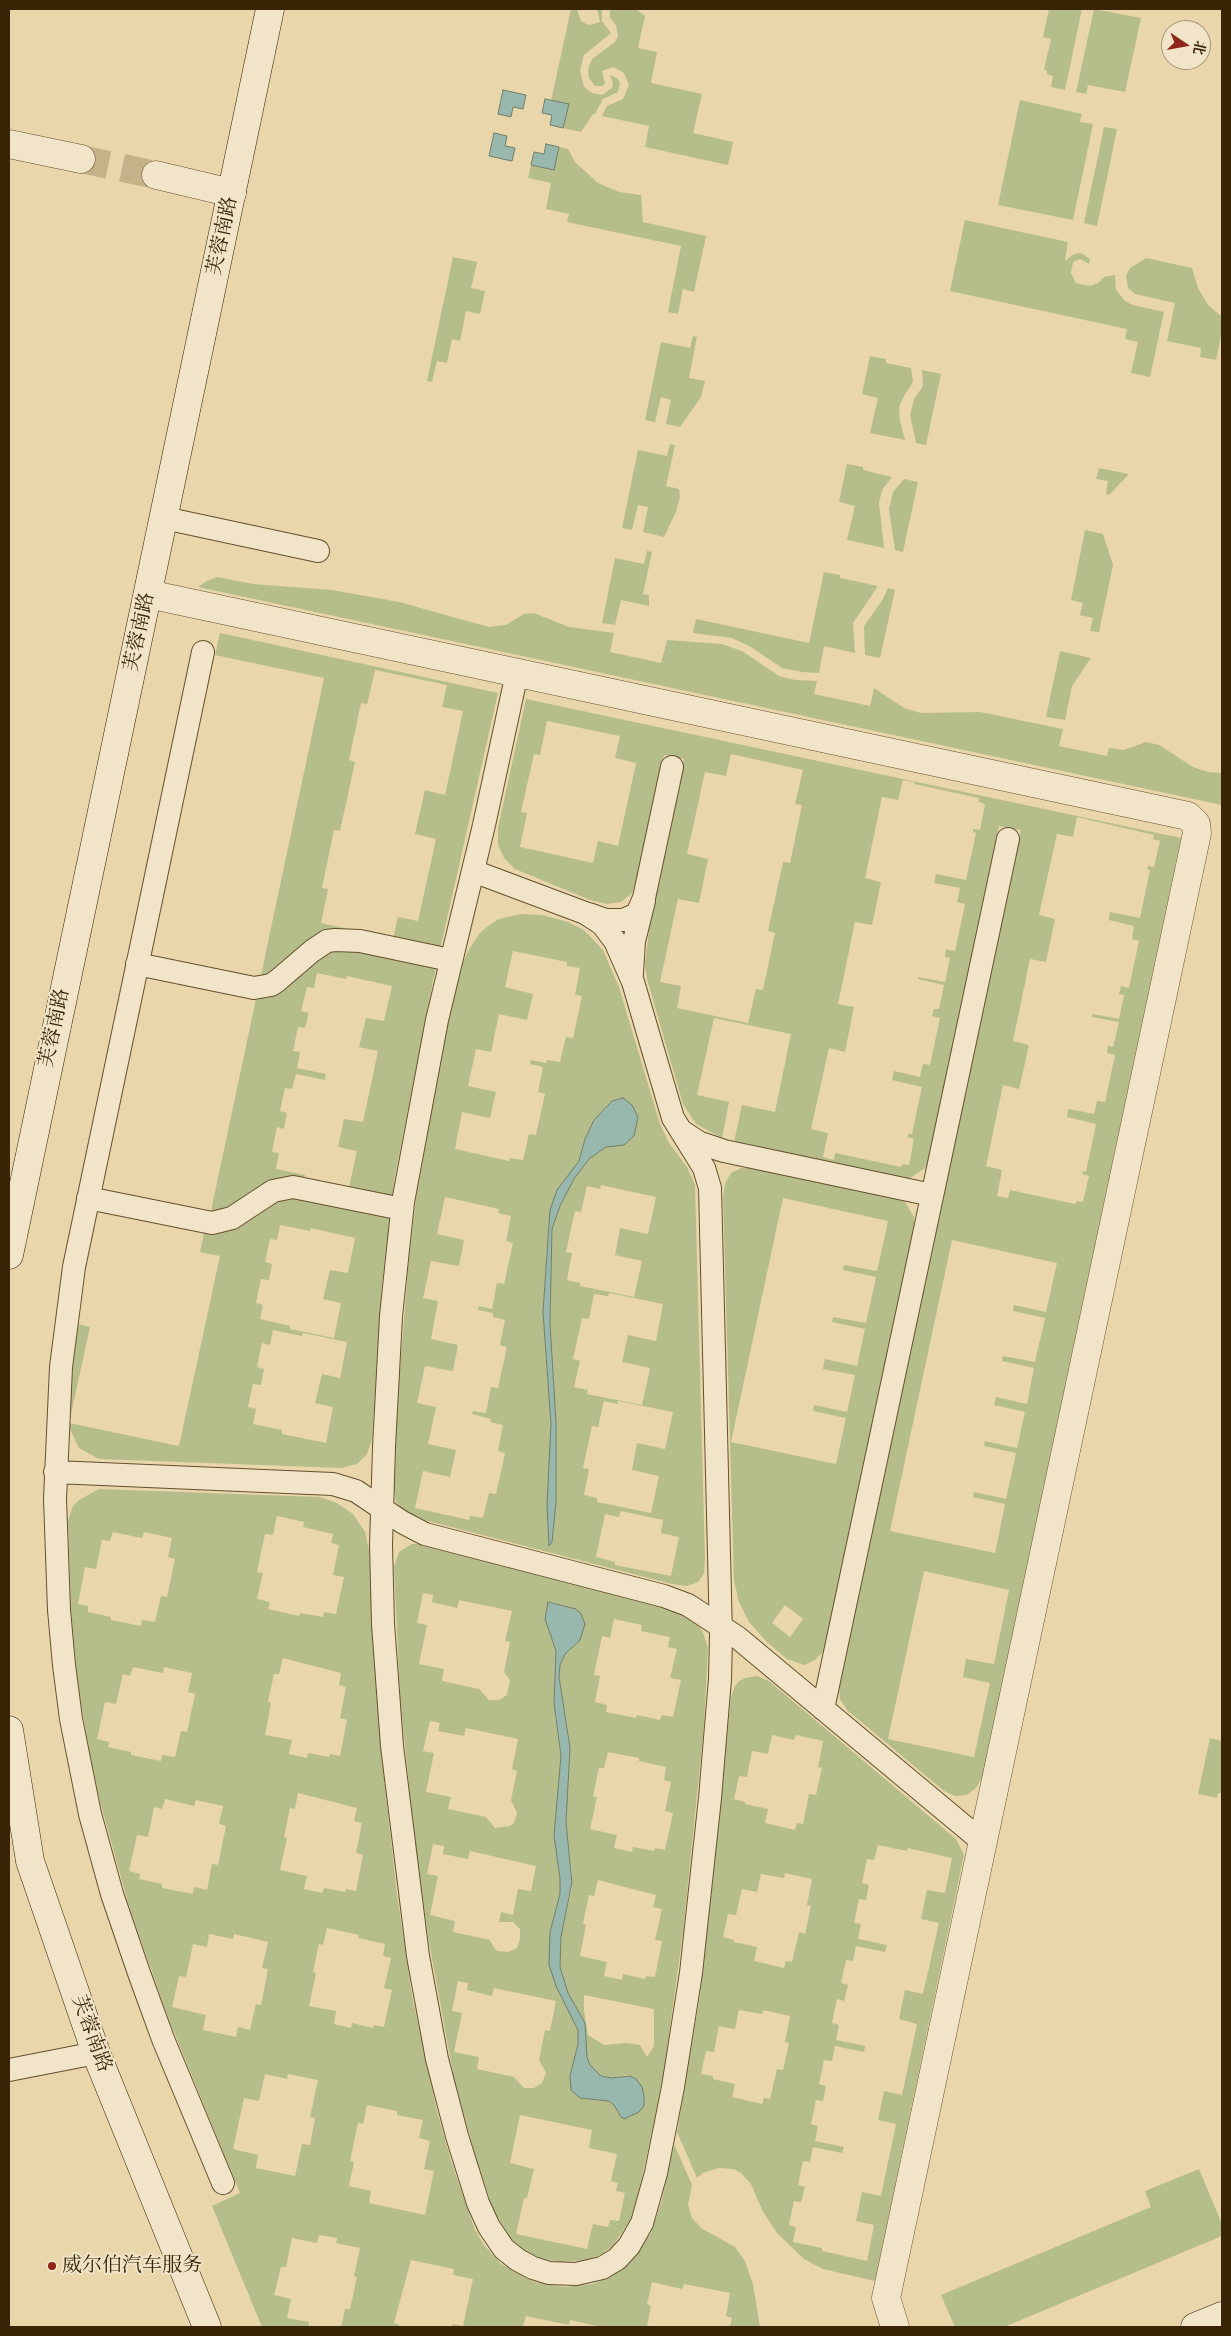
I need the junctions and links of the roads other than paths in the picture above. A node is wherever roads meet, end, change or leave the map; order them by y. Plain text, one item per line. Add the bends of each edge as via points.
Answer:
1 (270, 9) edge
2 (9, 144) edge
3 (80, 159) tunnel mouth
4 (156, 176) tunnel mouth
5 (232, 193) junction
6 (164, 518) junction
7 (318, 551) dead end
8 (148, 594) junction
9 (204, 652) dead end
10 (516, 673) junction
11 (672, 767) dead end
12 (1008, 839) dead end
13 (473, 871) junction
14 (644, 898) junction
15 (585, 913) junction
16 (450, 960) junction
17 (137, 964) junction
18 (633, 982) junction
19 (670, 1108) junction
20 (752, 1157) junction
21 (710, 1194) junction
22 (932, 1195) junction
23 (86, 1203) junction
24 (402, 1209) junction
25 (196, 1232) dead end
26 (9, 1252) edge
27 (55, 1472) junction
28 (382, 1509) junction
29 (722, 1625) junction
30 (823, 1709) junction
31 (9, 1730) edge
32 (983, 1842) junction
33 (96, 2053) junction
34 (9, 2070) edge
35 (223, 2183) dead end
36 (1222, 2316) edge
37 (207, 2327) edge
38 (895, 2327) edge
39 (1195, 2327) edge

1 - 5 street, 芙蓉南路
2 - 3 street
4 - 5 street
5 - 6 street, 芙蓉南路
6 - 7 lane
6 - 8 street, 芙蓉南路
8 - 10 street
8 - 26 street, 芙蓉南路
9 - 17 lane
10 - 13 lane
10 - 32 street via 1188,816 1196,824 1197,833
11 - 14 lane
12 - 22 lane
13 - 15 lane
13 - 16 lane
14 - 15 lane via 637,914 623,920 606,920
14 - 18 lane via 631,963
15 - 18 lane via 602,924 615,941
16 - 17 lane via 360,941 335,940 312,951 277,981 254,988
16 - 24 lane
17 - 23 lane
18 - 19 lane
19 - 20 lane via 682,1131 691,1138
19 - 21 lane via 675,1124 704,1168
20 - 21 lane via 733,1156 719,1162 712,1175
20 - 22 lane
21 - 29 lane
22 - 30 lane
23 - 24 lane via 212,1223 232,1218 273,1191 293,1187
23 - 25 lane
23 - 27 lane via 63,1343
24 - 28 lane via 386,1386
27 - 28 lane via 333,1484 356,1491
27 - 35 lane via 61,1637 71,1719 89,1807 108,1881 133,1956 163,2039
28 - 29 lane via 426,1534 664,1596 688,1605
28 - 29 lane via 383,1624 392,1746 418,1956 437,2059 470,2178 489,2228 511,2255 541,2271 576,2274 609,2264 634,2239 650,2198 674,2086 691,1974 718,1711
29 - 30 lane
30 - 32 lane
31 - 33 street, 芙蓉南路 via 30,1861
32 - 38 street via 886,2298
33 - 34 lane
33 - 37 street, 芙蓉南路
36 - 39 street

